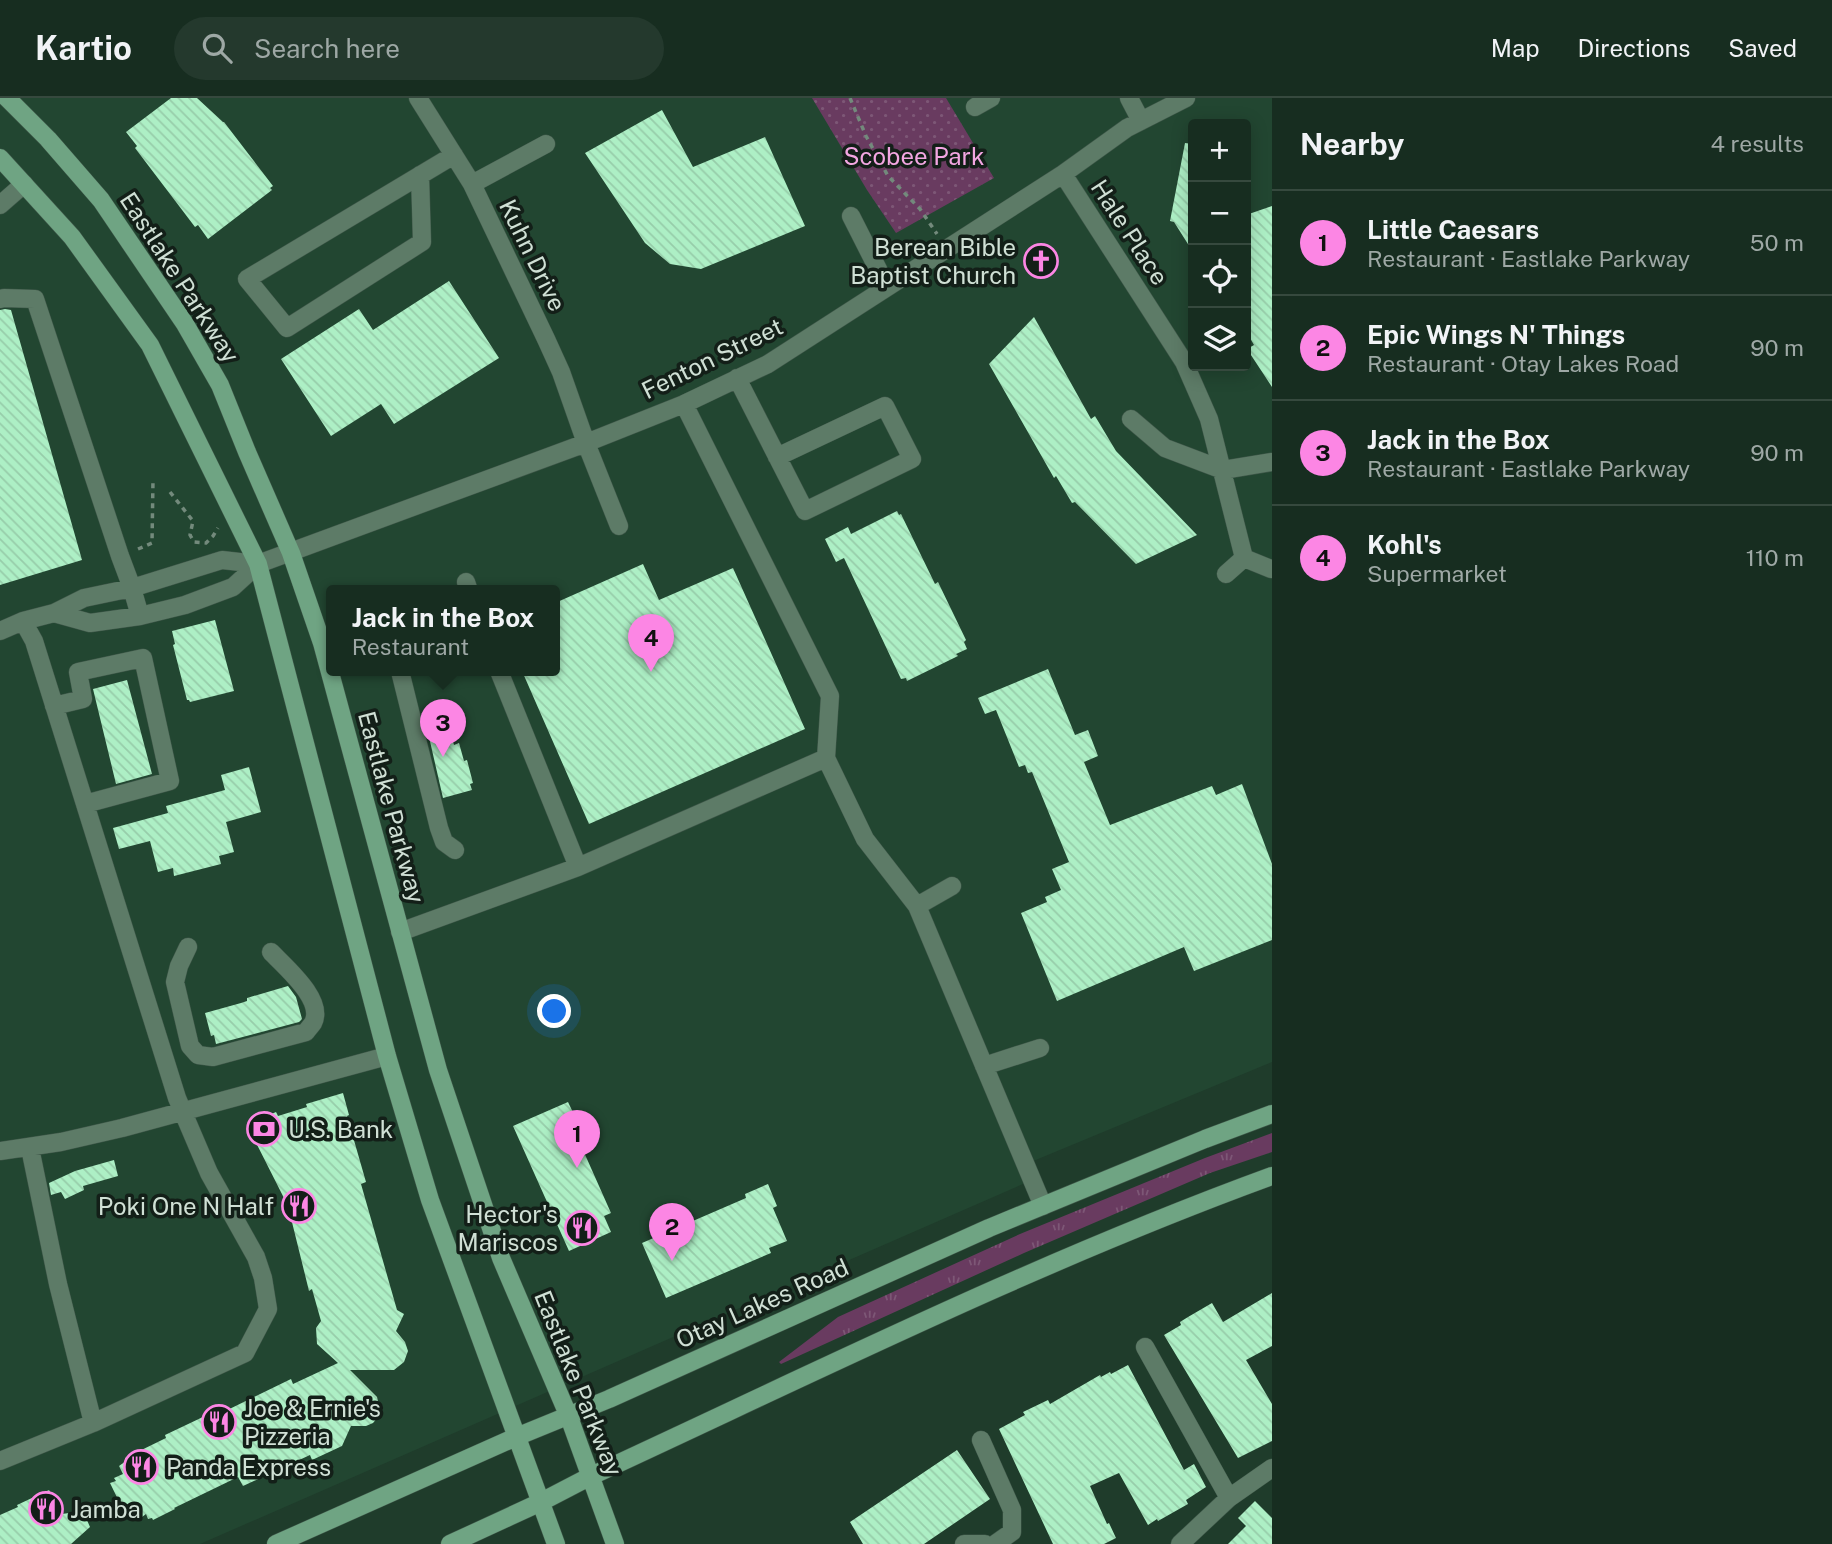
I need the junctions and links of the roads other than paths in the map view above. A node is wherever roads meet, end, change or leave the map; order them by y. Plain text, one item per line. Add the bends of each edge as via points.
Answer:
1 (7, 98) edge
2 (418, 98) edge
3 (1129, 98) edge
4 (1186, 98) edge
5 (1141, 121) junction
6 (545, 144) dead end
7 (454, 155) junction
8 (0, 158) edge
9 (1063, 174) junction
10 (420, 175) junction
11 (24, 184) junction
12 (472, 184) junction
13 (0, 205) edge
14 (851, 216) dead end
15 (887, 287) junction
16 (0, 299) edge
17 (737, 378) junction
18 (684, 404) junction
19 (1131, 419) dead end
20 (586, 443) junction
21 (778, 457) junction
22 (1272, 462) edge
23 (1223, 470) junction
24 (619, 526) dead end
25 (291, 553) junction
26 (1244, 558) junction
27 (258, 564) junction
28 (1271, 569) edge
29 (1226, 574) dead end
30 (132, 588) junction
31 (54, 613) junction
32 (140, 616) junction
33 (23, 621) junction
34 (0, 631) edge
35 (326, 658) edge
36 (331, 676) edge
37 (401, 676) edge
38 (501, 676) edge
39 (54, 706) junction
40 (826, 758) junction
41 (85, 804) junction
42 (455, 850) dead end
43 (578, 867) junction
44 (953, 886) dead end
45 (917, 906) junction
46 (400, 932) junction
47 (187, 947) dead end
48 (271, 952) dead end
49 (1040, 1048) dead end
50 (387, 1056) junction
51 (984, 1066) junction
52 (182, 1112) junction
53 (1272, 1114) edge
54 (30, 1148) junction
55 (0, 1151) edge
56 (1272, 1176) edge
57 (1043, 1206) junction
58 (1145, 1348) dead end
59 (569, 1417) junction
60 (93, 1423) junction
61 (516, 1437) junction
62 (981, 1440) dead end
63 (0, 1461) edge
64 (1272, 1468) edge
65 (592, 1476) junction
66 (1229, 1498) junction
67 (541, 1503) junction
68 (276, 1544) edge
69 (450, 1544) edge
70 (556, 1544) edge
71 (615, 1544) edge
72 (964, 1544) edge
73 (985, 1544) edge
74 (995, 1544) edge
75 (1180, 1544) edge

1 - 25 main road, Eastlake Parkway via 101,200 185,324 220,385
2 - 7 street, Kuhn Drive
3 - 5 street
4 - 5 street, Fenton Street
5 - 9 street, Fenton Street
6 - 12 street
7 - 10 street
7 - 12 street, Kuhn Drive
8 - 11 main road
9 - 15 street, Fenton Street
9 - 23 street, Hale Place via 1184,362 1209,419
10 - 10 street via 247,279 287,328 422,242
11 - 13 street
11 - 27 main road via 72,237 150,345
12 - 20 street, Kuhn Drive via 547,339
14 - 15 street
15 - 17 street, Fenton Street via 768,364
16 - 30 street via 36,299
17 - 18 street, Fenton Street
17 - 21 street
18 - 20 street, Fenton Street
18 - 40 street via 830,696
19 - 23 street via 1165,448
20 - 24 street, Kuhn Drive
20 - 25 street, Fenton Street
21 - 21 street via 805,511 912,459 885,406
22 - 23 street
23 - 26 street, Hale Place
25 - 27 street, Fenton Street
25 - 35 main road, Eastlake Parkway
26 - 28 street
26 - 29 street
27 - 30 street via 222,560
27 - 32 street via 233,587
27 - 50 main road
30 - 31 street via 84,598
30 - 32 street
31 - 32 street via 90,623
31 - 33 street
33 - 34 street
33 - 39 street
36 - 46 main road, Eastlake Parkway
37 - 42 street via 439,828 444,842
38 - 43 street
39 - 41 street
39 - 41 street via 83,699 78,672 143,658 170,781
40 - 43 street
40 - 45 street via 865,839
41 - 52 street
43 - 46 street
44 - 45 street
45 - 51 street
46 - 59 main road, Eastlake Parkway via 438,1070 501,1258
47 - 48 street via 175,982 191,1046 198,1055 213,1057 306,1032 314,1022 316,1009 304,987
49 - 51 street
50 - 52 street
50 - 61 main road via 430,1200
51 - 57 street
52 - 54 street
52 - 60 street via 209,1173 256,1256 268,1309 245,1353
53 - 57 main road, Otay Lakes Road
54 - 55 street
54 - 60 street
56 - 65 main road via 1010,1282
57 - 59 main road, Otay Lakes Road
58 - 66 street
59 - 61 main road, Otay Lakes Road
59 - 65 main road, Eastlake Parkway
60 - 63 street
61 - 67 main road
61 - 68 main road, Otay Lakes Road
62 - 74 street via 1012,1510 1012,1532
64 - 66 street
65 - 67 main road
65 - 71 main road, Eastlake Parkway
66 - 75 street
67 - 69 main road
67 - 70 main road
72 - 73 street

